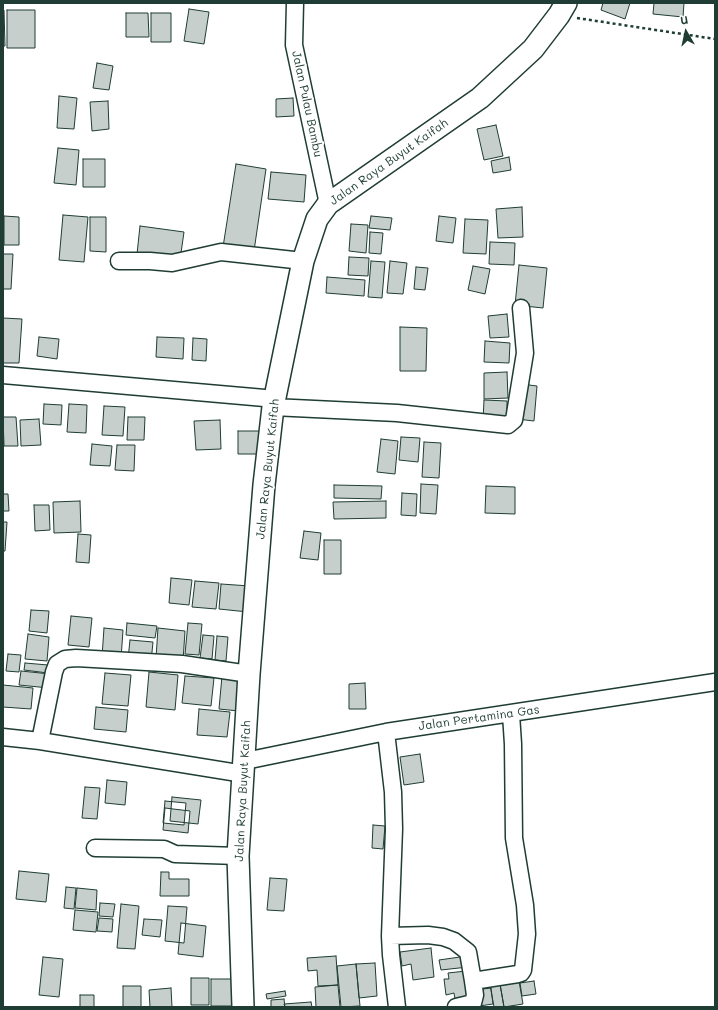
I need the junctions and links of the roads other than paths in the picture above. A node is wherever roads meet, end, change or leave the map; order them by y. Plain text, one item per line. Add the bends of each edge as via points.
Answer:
1 (295, 3) edge
2 (563, 9) edge
3 (328, 204) junction
4 (119, 261) dead end
5 (303, 261) junction
6 (521, 308) dead end
7 (3, 376) edge
8 (274, 403) junction
9 (249, 674) junction
10 (715, 682) edge
11 (511, 714) junction
12 (386, 732) junction
13 (3, 737) edge
14 (40, 741) junction
15 (244, 768) junction
16 (95, 848) dead end
17 (238, 856) junction
18 (390, 936) junction
19 (473, 981) junction
20 (243, 1007) edge
21 (397, 1007) edge
22 (456, 1007) edge

1 - 3 street, Jalan Pulau Bambu via 294,45
2 - 3 street, Jalan Raya Buyut Kaifah via 533,49 480,98
3 - 5 street, Jalan Raya Buyut Kaifah via 317,219
4 - 5 street via 172,262 221,252
5 - 8 street, Jalan Raya Buyut Kaifah
6 - 8 street via 524,353 514,420 508,425
7 - 8 street
8 - 9 street, Jalan Raya Buyut Kaifah via 264,485
9 - 14 street via 182,664 65,659 57,664 54,672
9 - 15 street, Jalan Raya Buyut Kaifah
10 - 11 street, Jalan Pertamina Gas
11 - 12 street, Jalan Pertamina Gas
11 - 19 street via 514,838 527,934 523,970 518,974
12 - 15 street, Jalan Pertamina Gas
12 - 18 street via 393,792 394,829
13 - 14 street
14 - 15 street
15 - 17 street, Jalan Raya Buyut Kaifah
16 - 17 street via 164,849 175,854
17 - 20 street, Jalan Raya Buyut Kaifah
18 - 19 street via 428,935 454,941 468,952
18 - 21 street
19 - 22 street via 473,1003

